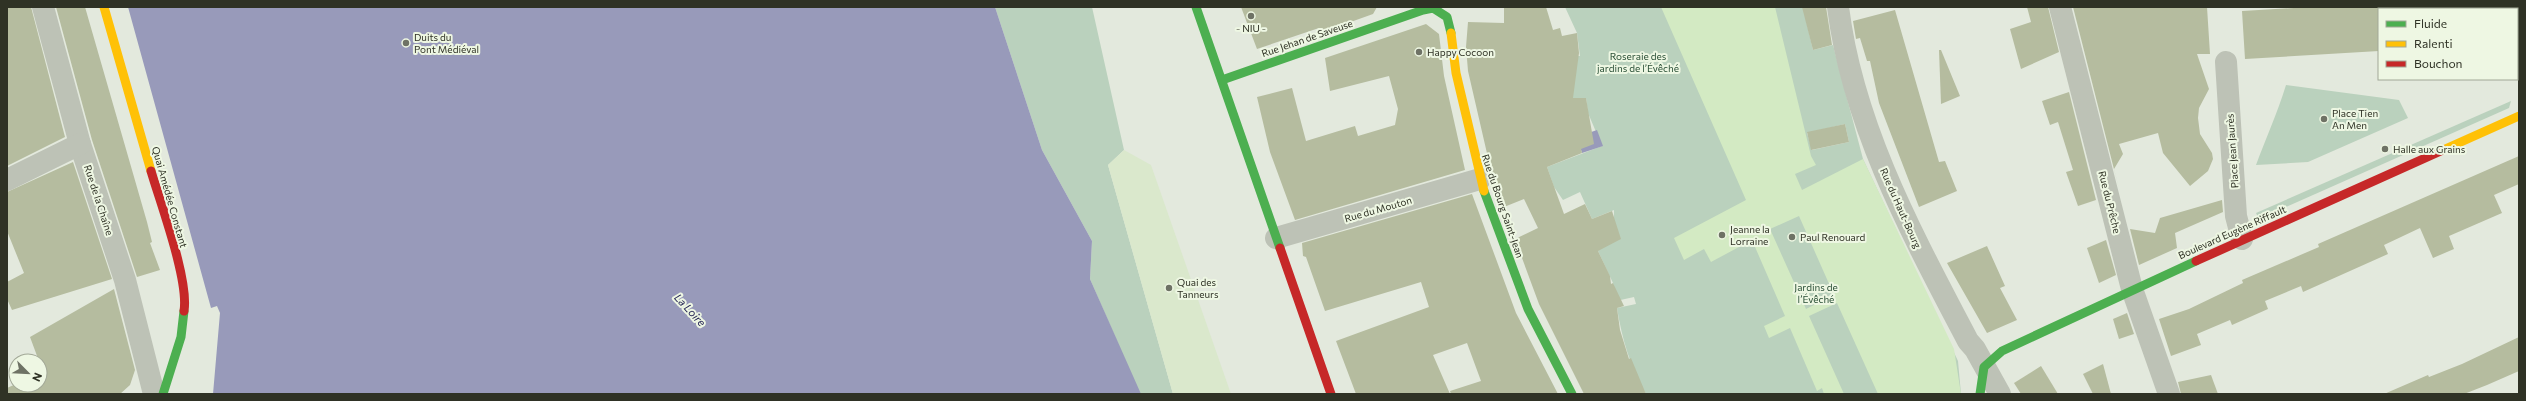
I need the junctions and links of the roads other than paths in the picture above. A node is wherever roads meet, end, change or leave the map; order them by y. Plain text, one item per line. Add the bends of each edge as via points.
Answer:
1 (43, 7) edge
2 (104, 7) edge
3 (1196, 7) edge
4 (1838, 7) edge
5 (2060, 7) edge
6 (1444, 10) edge
7 (1398, 12) edge
8 (2226, 62) dead end
9 (1222, 80) junction
10 (2519, 116) edge
11 (80, 144) junction
12 (1480, 179) junction
13 (7, 180) edge
14 (1276, 238) junction
15 (2242, 239) junction
16 (2132, 289) junction
17 (1984, 366) junction
18 (154, 394) edge
19 (163, 394) edge
20 (1331, 394) edge
21 (1572, 394) edge
22 (1980, 394) edge
23 (2000, 394) edge
24 (2169, 394) edge

1 - 11 street, Rue de la Chaîne
2 - 19 street, Quai Amédée Constant via 186,300 182,337
3 - 9 street
4 - 17 street, Rue du Haut-Bourg via 1841,31 1859,105 1877,154 1920,250
5 - 16 street, Rue du Prêche
6 - 7 street, Rue du Bourg Saint-Jean via 1433,8
6 - 12 street, Rue du Bourg Saint-Jean via 1450,22 1456,73
7 - 9 street, Rue Jehan de Saveuse
8 - 15 street, Place Jean Jaurès via 2236,216
9 - 14 street
10 - 15 street, Boulevard Eugène Riffault
11 - 13 street
11 - 18 street, Rue de la Chaîne via 125,280
12 - 14 street, Rue du Mouton
12 - 21 street, Rue du Bourg Saint-Jean via 1528,309
14 - 20 street
15 - 16 street, Boulevard Eugène Riffault
16 - 17 street, Boulevard Eugène Riffault via 2002,350
16 - 24 street, Rue du Prêche
17 - 22 street
17 - 23 street, Rue du Haut-Bourg

